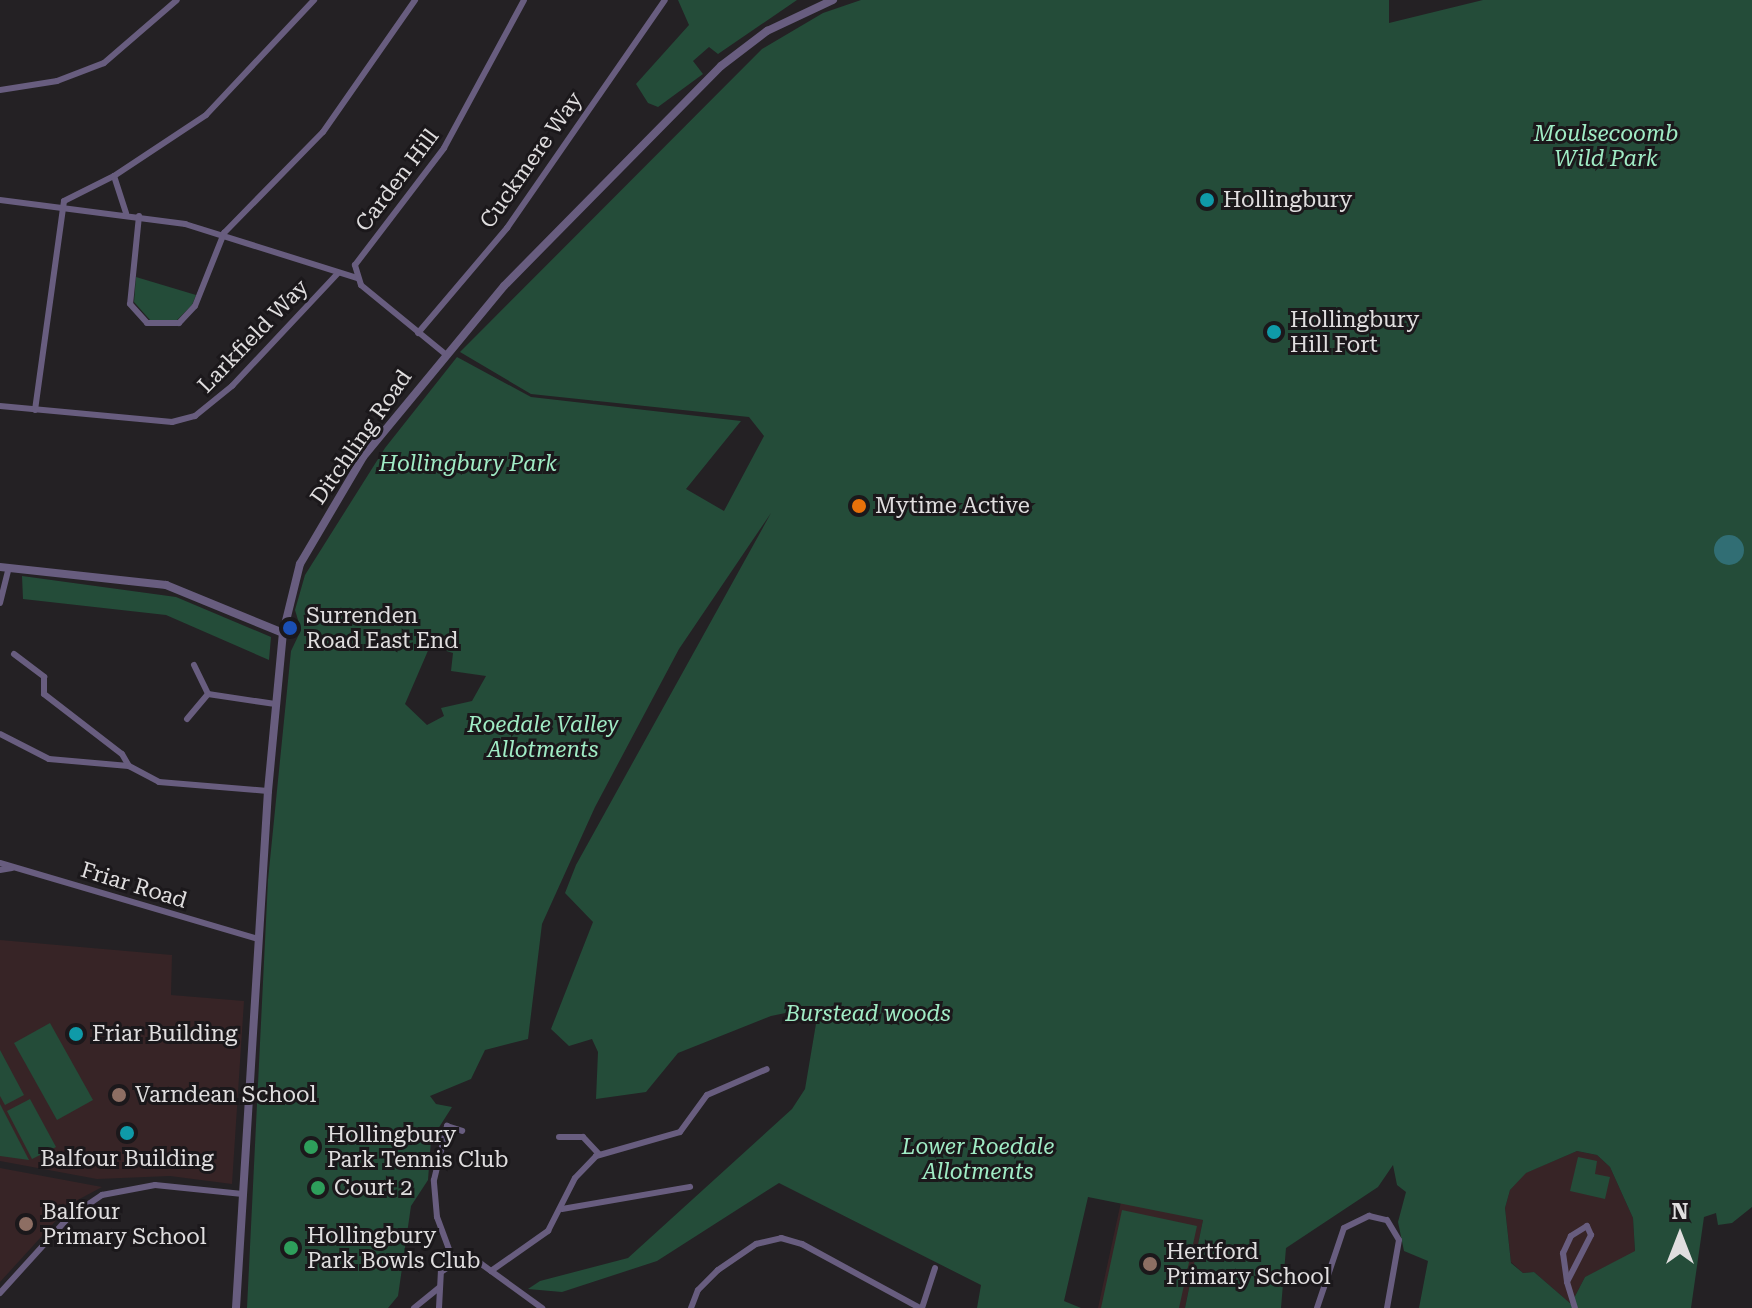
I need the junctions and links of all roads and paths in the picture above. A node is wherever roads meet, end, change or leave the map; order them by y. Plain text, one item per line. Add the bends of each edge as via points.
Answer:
1 (177, 0) edge
2 (314, 0) edge
3 (415, 0) edge
4 (524, 0) edge
5 (665, 0) edge
6 (833, 0) edge
7 (0, 90) edge
8 (114, 176) junction
9 (0, 200) edge
10 (63, 205) junction
11 (126, 213) junction
12 (139, 216) junction
13 (224, 233) junction
14 (337, 274) junction
15 (357, 278) junction
16 (418, 333) junction
17 (444, 353) junction
18 (0, 406) edge
19 (35, 410) junction
20 (4, 567) edge
21 (0, 603) edge
22 (283, 633) junction
23 (14, 654) dead end
24 (194, 665) dead end
25 (208, 694) junction
26 (275, 704) junction
27 (187, 719) dead end
28 (0, 734) edge
29 (129, 766) junction
30 (268, 791) junction
31 (0, 863) edge
32 (12, 868) junction
33 (0, 870) edge
34 (258, 939) junction
35 (767, 1069) dead end
36 (462, 1131) dead end
37 (559, 1137) dead end
38 (599, 1154) junction
39 (690, 1187) dead end
40 (243, 1194) junction
41 (562, 1209) junction
42 (453, 1260) junction
43 (935, 1268) dead end
44 (491, 1271) junction
45 (1567, 1282) junction
46 (439, 1288) junction
47 (0, 1293) edge
48 (236, 1308) edge
49 (414, 1308) edge
50 (439, 1308) edge
51 (542, 1308) edge
52 (691, 1308) edge
53 (921, 1308) edge
54 (1317, 1308) edge
55 (1387, 1308) edge
56 (1575, 1308) edge

1 - 7 street via 104,63 57,81
2 - 8 street via 206,115
3 - 13 street via 323,132
4 - 15 street, Carden Hill via 444,148 411,198 357,261
5 - 16 street, Cuckmere Way via 507,228
6 - 17 street, Ditchling Road via 767,31 721,66
8 - 10 street
8 - 11 street
9 - 10 street
10 - 11 street
10 - 19 street
11 - 12 street
12 - 13 street
12 - 13 street via 130,304 137,316 156,326 188,316
13 - 14 street
14 - 15 street
14 - 19 street, Larkfield Way via 232,386 195,416 172,422
15 - 16 street
16 - 17 street
17 - 22 street, Ditchling Road via 363,457 319,528 300,564
18 - 19 street, Larkfield Way
20 - 21 street
20 - 22 street via 166,585
22 - 26 street, Ditchling Road
23 - 29 street via 44,677 44,694 122,754
24 - 25 street
25 - 26 street
25 - 27 street
26 - 30 street, Ditchling Road
28 - 29 street via 49,759
29 - 30 street via 159,782
30 - 34 street, Ditchling Road
31 - 32 street, Friar Road
32 - 33 street
32 - 34 street, Friar Road
34 - 40 street, Ditchling Road
35 - 38 street via 707,1095 680,1132
36 - 42 street via 447,1126 434,1180 437,1217
37 - 38 street via 581,1136
38 - 41 street via 575,1178
39 - 41 street
40 - 47 street via 155,1185 102,1195 68,1218
40 - 48 street, Ditchling Road
41 - 44 street via 538,1239 507,1255
42 - 44 street via 472,1259
42 - 46 street via 441,1272
43 - 53 street
44 - 51 street
45 - 45 street via 1564,1248 1587,1226 1591,1235
45 - 56 street
46 - 49 street
46 - 50 street
52 - 53 street via 710,1277 756,1244 781,1238 802,1244
54 - 55 street via 1344,1228 1369,1216 1387,1220 1399,1240

